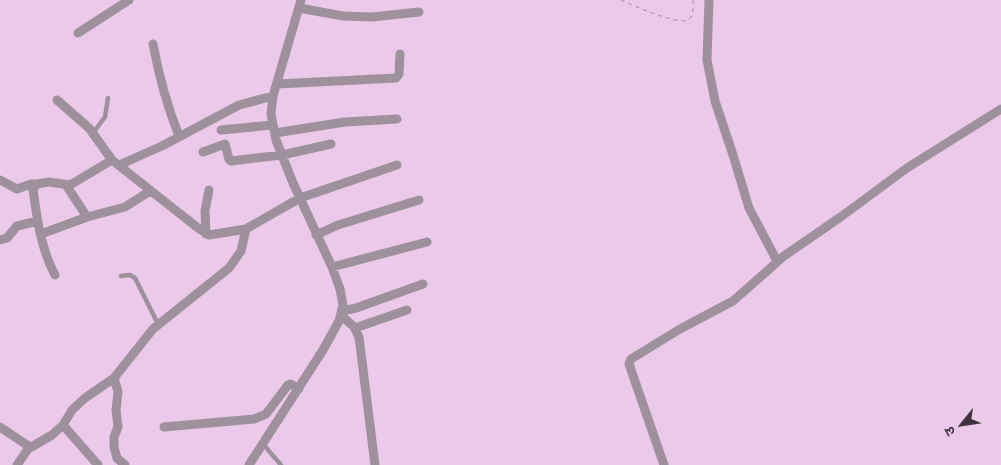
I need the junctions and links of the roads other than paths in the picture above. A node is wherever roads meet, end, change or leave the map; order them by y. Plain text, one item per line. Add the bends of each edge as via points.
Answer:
1 (129, 0) edge
2 (709, 0) edge
3 (300, 4) edge
4 (419, 12) dead end
5 (78, 33) dead end
6 (153, 44) dead end
7 (400, 54) dead end
8 (277, 84) junction
9 (273, 96) junction
10 (108, 98) dead end
11 (57, 100) dead end
12 (1001, 109) edge
13 (397, 119) dead end
14 (274, 129) junction
15 (221, 130) dead end
16 (93, 133) junction
17 (179, 136) junction
18 (331, 144) dead end
19 (203, 152) dead end
20 (282, 155) junction
21 (115, 163) junction
22 (397, 165) dead end
23 (0, 180) edge
24 (37, 184) junction
25 (66, 186) junction
26 (209, 190) dead end
27 (150, 191) junction
28 (300, 198) junction
29 (419, 200) dead end
30 (87, 217) junction
31 (38, 222) junction
32 (246, 229) junction
33 (41, 234) junction
34 (206, 234) junction
35 (316, 235) junction
36 (0, 240) edge
37 (427, 242) dead end
38 (777, 261) junction
39 (332, 267) junction
40 (55, 275) dead end
41 (121, 276) dead end
42 (423, 284) dead end
43 (407, 310) dead end
44 (341, 313) junction
45 (158, 324) junction
46 (355, 328) junction
47 (114, 378) junction
48 (300, 389) junction
49 (63, 425) junction
50 (0, 427) edge
51 (164, 427) dead end
52 (263, 444) junction
53 (30, 447) junction
54 (17, 465) edge
55 (98, 465) edge
56 (125, 465) edge
57 (249, 465) edge
58 (281, 465) edge
59 (375, 465) edge
60 (664, 465) edge

1 - 5 street
2 - 38 street via 707,60 715,101 748,208
3 - 4 street via 343,16 372,17
3 - 8 street
6 - 17 street via 159,80
7 - 8 street via 396,78
8 - 9 street
9 - 14 street via 271,114
9 - 17 street via 239,105
10 - 16 lane via 105,117
11 - 16 street
12 - 38 street via 908,168
13 - 14 street
14 - 15 street
14 - 20 street
16 - 21 street
17 - 21 street via 162,146
18 - 20 street
19 - 20 street via 225,144 230,161
20 - 28 street
21 - 25 street
21 - 27 street
22 - 28 street
23 - 24 street via 17,188
24 - 25 street via 49,182
24 - 31 street via 33,189
25 - 30 street
26 - 34 street via 205,211
27 - 30 street via 126,207
27 - 34 street
28 - 32 street
28 - 35 street
29 - 35 street
30 - 33 street
31 - 33 street
31 - 36 street via 16,226 7,238
32 - 34 street
32 - 45 street via 241,251 228,268
33 - 40 street via 46,259
35 - 39 street
37 - 39 street
38 - 60 street via 733,301 629,361
39 - 44 street via 342,297
41 - 45 lane via 135,278
42 - 44 street
43 - 46 street
44 - 46 street
44 - 48 street
45 - 47 street
46 - 59 street via 360,343
47 - 49 street via 72,410
47 - 56 street via 118,392 118,427 114,447 117,458
48 - 51 street via 288,385 266,414 254,419
48 - 52 street
49 - 53 street via 49,438
49 - 55 street
50 - 53 street
52 - 57 street
52 - 58 lane
53 - 54 street

